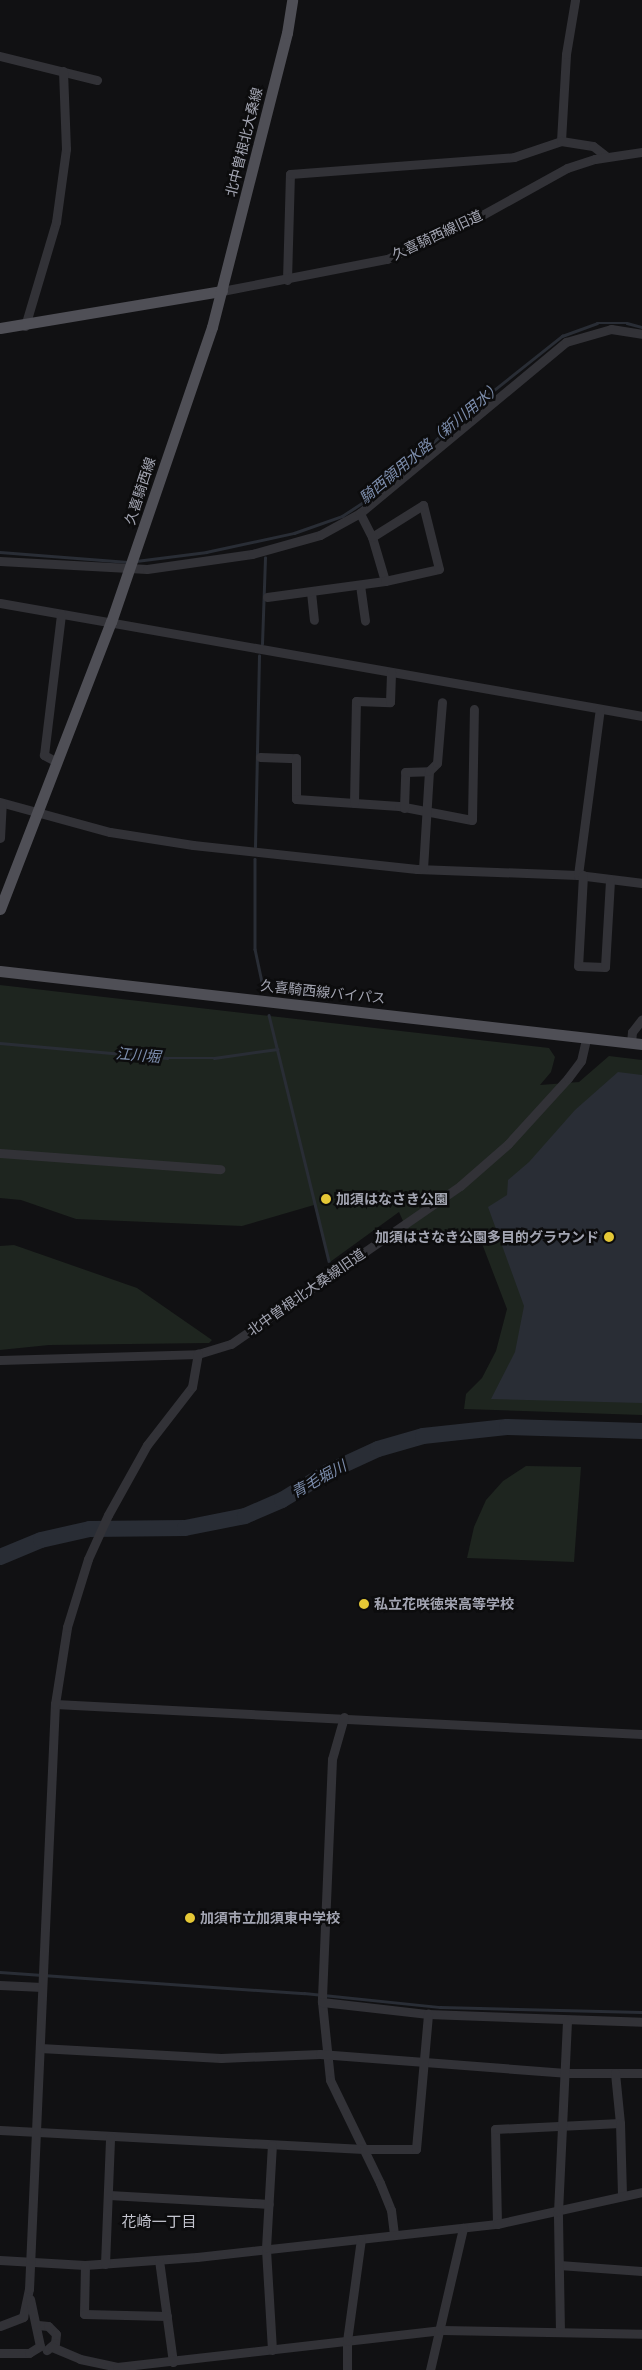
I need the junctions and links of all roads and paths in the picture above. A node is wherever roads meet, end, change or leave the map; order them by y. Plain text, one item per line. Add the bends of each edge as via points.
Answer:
1 (292, 0) edge
2 (575, 0) edge
3 (0, 56) edge
4 (63, 71) junction
5 (97, 80) dead end
6 (561, 141) junction
7 (642, 152) edge
8 (607, 157) junction
9 (287, 280) junction
10 (222, 291) junction
11 (25, 326) junction
12 (0, 328) edge
13 (642, 334) edge
14 (360, 513) junction
15 (372, 537) junction
16 (0, 561) edge
17 (129, 570) junction
18 (386, 581) junction
19 (360, 585) junction
20 (311, 592) junction
21 (267, 598) dead end
22 (0, 604) edge
23 (61, 614) junction
24 (314, 620) dead end
25 (365, 621) dead end
26 (111, 622) junction
27 (391, 672) junction
28 (442, 702) dead end
29 (600, 709) junction
30 (474, 710) dead end
31 (642, 716) edge
32 (260, 757) dead end
33 (57, 762) junction
34 (429, 771) junction
35 (1, 802) edge
36 (354, 803) junction
37 (404, 808) junction
38 (37, 812) junction
39 (426, 814) junction
40 (0, 838) edge
41 (423, 869) junction
42 (581, 875) junction
43 (610, 879) junction
44 (642, 883) edge
45 (0, 909) edge
46 (0, 971) edge
47 (642, 1019) edge
48 (586, 1038) junction
49 (637, 1044) edge
50 (0, 1153) edge
51 (220, 1169) dead end
52 (198, 1354) junction
53 (0, 1360) edge
54 (55, 1704) junction
55 (344, 1717) junction
56 (642, 1734) edge
57 (0, 1985) edge
58 (42, 1987) junction
59 (322, 2002) junction
60 (428, 2014) junction
61 (567, 2020) junction
62 (642, 2022) edge
63 (40, 2048) junction
64 (328, 2054) junction
65 (423, 2061) junction
66 (565, 2073) junction
67 (615, 2073) junction
68 (642, 2074) edge
69 (620, 2123) junction
70 (562, 2126) junction
71 (0, 2130) edge
72 (36, 2133) junction
73 (110, 2137) junction
74 (272, 2145) junction
75 (364, 2149) junction
76 (642, 2192) edge
77 (109, 2195) junction
78 (622, 2196) junction
79 (269, 2204) junction
80 (558, 2212) junction
81 (497, 2224) junction
82 (463, 2228) junction
83 (394, 2235) junction
84 (361, 2239) junction
85 (266, 2248) junction
86 (0, 2260) edge
87 (159, 2260) junction
88 (29, 2262) junction
89 (105, 2264) junction
90 (85, 2265) junction
91 (559, 2265) junction
92 (642, 2271) edge
93 (29, 2289) junction
94 (166, 2316) junction
95 (38, 2325) junction
96 (0, 2326) edge
97 (442, 2330) junction
98 (560, 2332) junction
99 (642, 2334) edge
100 (347, 2341) junction
101 (52, 2347) junction
102 (272, 2350) junction
103 (36, 2352) junction
104 (0, 2353) edge
105 (173, 2362) junction
106 (347, 2370) edge
107 (430, 2370) edge

1 - 10 main road, 北中曽根北大桑線 via 287,33
2 - 6 street via 566,54
3 - 4 street
4 - 5 street
4 - 11 street via 66,149 56,222
6 - 8 street via 593,146
6 - 9 street via 514,157 290,174
7 - 8 street, 久喜騎西線旧道
8 - 9 street, 久喜騎西線旧道 via 574,165 538,181 475,219 408,251 356,267
9 - 10 street, 久喜騎西線旧道
10 - 11 main road
10 - 17 main road, 久喜騎西線
11 - 12 main road
13 - 14 street via 610,329 586,333 566,342
14 - 15 street
14 - 17 street via 320,535 252,554
15 - 18 street
15 - 18 street via 423,505 438,569
16 - 17 street
17 - 26 main road, 久喜騎西線
18 - 19 street
19 - 20 street
19 - 25 street
20 - 21 street
20 - 24 street
22 - 23 street
23 - 26 street
23 - 33 street via 44,755
26 - 27 street
26 - 33 main road, 久喜騎西線
27 - 29 street
27 - 36 street via 390,702 356,702
28 - 34 street via 437,763
29 - 31 street
29 - 42 street
30 - 39 street via 472,820
32 - 36 street via 296,758 296,799
33 - 38 main road, 久喜騎西線
34 - 37 street via 405,772
34 - 39 street
35 - 38 street
35 - 40 street
36 - 37 street
37 - 39 street
38 - 41 street via 139,838
38 - 45 main road, 久喜騎西線
39 - 41 street
41 - 42 street
42 - 43 street
42 - 43 street via 578,966 605,967
43 - 44 street
46 - 48 main road, 久喜騎西線バイパス
47 - 49 street via 632,1032
48 - 49 main road, 久喜騎西線バイパス
48 - 52 street, 北中曽根北大桑線旧道 via 581,1061 568,1078 508,1144 460,1186 231,1344
50 - 51 street
52 - 53 street, 北中曽根北大桑線旧道
52 - 54 street via 192,1387 147,1445 88,1559 67,1627
54 - 55 street
54 - 58 street
55 - 56 street
55 - 59 street via 332,1759
57 - 58 street
58 - 63 street
59 - 60 street
59 - 64 street
60 - 61 street
60 - 65 street
61 - 62 street
61 - 66 street
63 - 64 street via 221,2058
63 - 72 street
64 - 65 street
64 - 75 street via 330,2080
65 - 66 street
65 - 75 street via 416,2148
66 - 67 street
66 - 70 street
67 - 68 street
67 - 69 street
69 - 70 street
69 - 78 street
70 - 80 street
70 - 81 street via 496,2129
71 - 72 street
72 - 73 street
72 - 88 street
73 - 74 street
73 - 77 street
74 - 75 street
74 - 79 street
75 - 83 street via 390,2210
76 - 78 street
77 - 79 street
77 - 89 street
78 - 80 street
79 - 85 street
80 - 81 street
80 - 91 street
81 - 82 street
82 - 83 street
82 - 97 street
83 - 84 street
84 - 85 street
84 - 100 street
85 - 87 street
85 - 102 street
86 - 88 street
87 - 89 street
87 - 94 street
88 - 90 street
88 - 93 street
89 - 90 street
90 - 94 street via 84,2314
91 - 92 street
91 - 98 street
93 - 95 street
93 - 96 street via 23,2317
94 - 105 street
95 - 101 street via 54,2330 56,2339
95 - 103 street via 41,2339
97 - 98 street
97 - 100 street
97 - 107 street
98 - 99 street
100 - 102 street
100 - 106 street
101 - 103 street
101 - 105 street via 80,2359 117,2367
102 - 105 street
103 - 104 street

